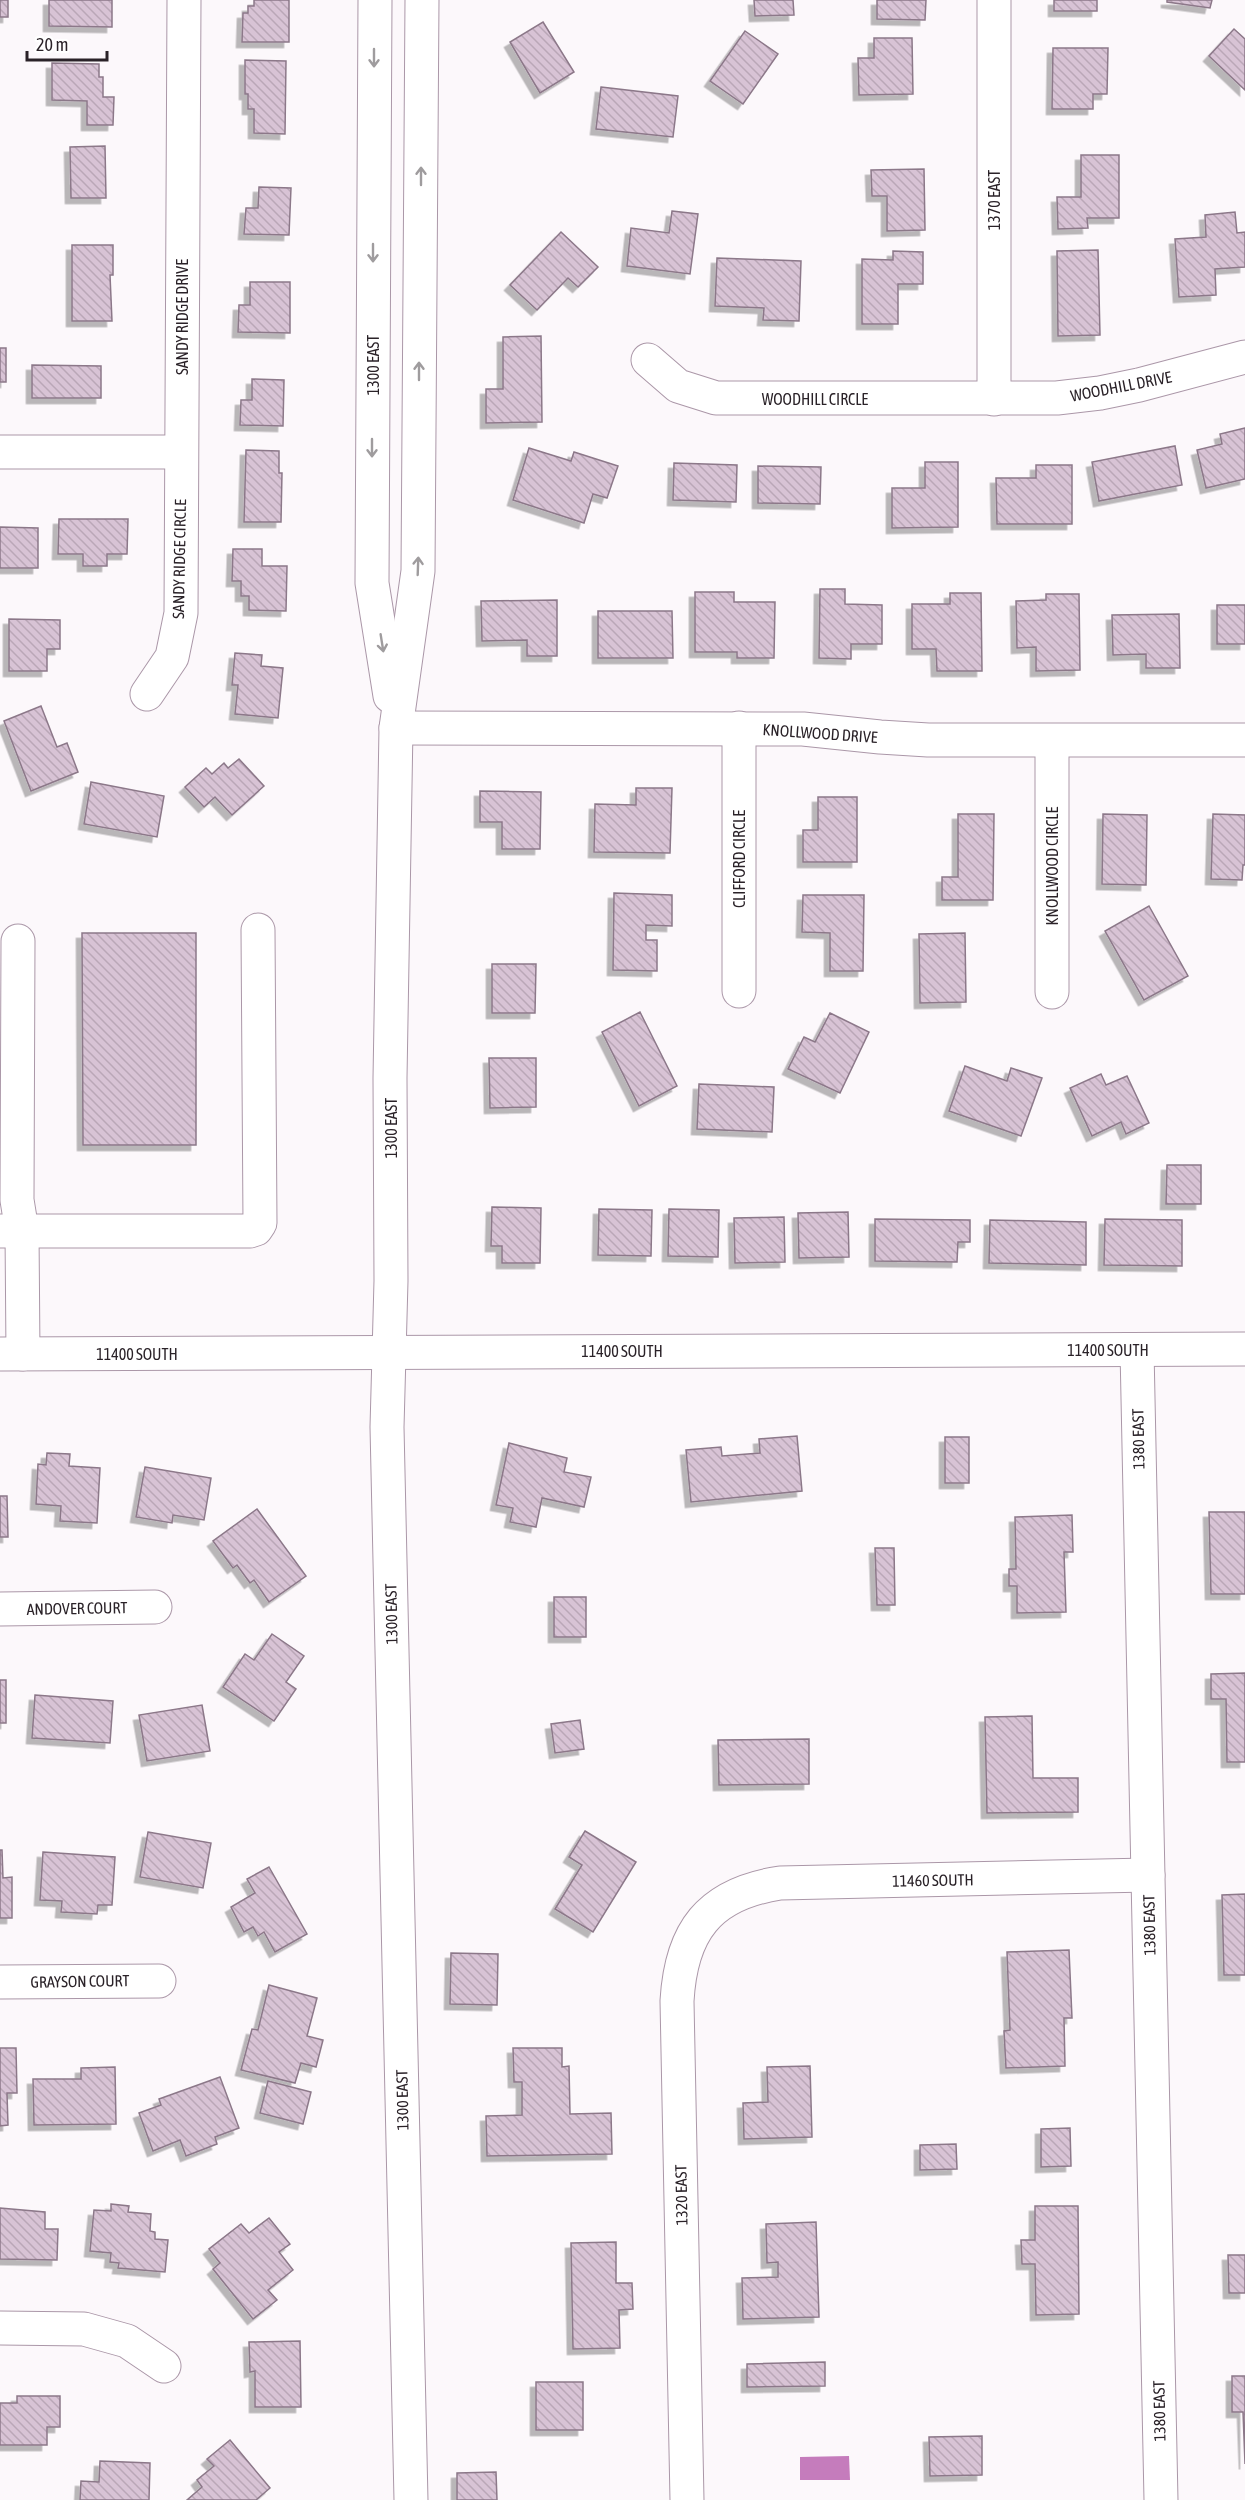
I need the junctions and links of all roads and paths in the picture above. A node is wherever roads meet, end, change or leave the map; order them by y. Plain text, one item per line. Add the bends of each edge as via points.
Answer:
1 (184, 0) edge
2 (375, 0) edge
3 (422, 0) edge
4 (994, 0) edge
5 (1245, 357) edge
6 (648, 360) dead end
7 (994, 399) junction
8 (0, 452) edge
9 (181, 452) junction
10 (147, 694) dead end
11 (396, 728) junction
12 (740, 728) junction
13 (1245, 740) edge
14 (1052, 741) junction
15 (258, 930) dead end
16 (18, 941) dead end
17 (739, 991) dead end
18 (1052, 992) dead end
19 (11, 1231) edge
20 (1245, 1349) edge
21 (1137, 1350) junction
22 (390, 1352) junction
23 (11, 1354) edge
24 (155, 1607) dead end
25 (0, 1609) edge
26 (1148, 1875) junction
27 (722, 1904) joint
28 (159, 1981) dead end
29 (0, 1982) edge
30 (0, 2328) edge
31 (164, 2366) dead end
32 (411, 2500) edge
33 (687, 2500) edge
34 (1161, 2500) edge

1 - 9 street, SANDY RIDGE DRIVE
2 -> 11 street, 1300 EAST via 372,583
11 -> 3 street, 1300 EAST via 418,571
4 - 7 street, 1370 EAST
5 - 7 street, WOODHILL DRIVE via 1100,393
6 - 7 street, WOODHILL CIRCLE via 678,386 717,398
8 - 9 street
9 - 10 street, SANDY RIDGE CIRCLE via 181,613 172,657
11 - 12 street, KNOLLWOOD DRIVE
11 - 22 street, 1300 EAST
12 - 14 street, KNOLLWOOD DRIVE via 803,729 928,740
12 - 17 street, CLIFFORD CIRCLE
13 - 14 street, KNOLLWOOD DRIVE
14 - 18 street, KNOLLWOOD CIRCLE
15 - 19 street via 260,1223 256,1229
16 - 19 street via 17,1200
19 - 23 street
20 - 21 street, 11400 SOUTH
21 - 22 street, 11400 SOUTH
21 - 26 street, 1380 EAST
22 - 23 street, 11400 SOUTH
22 - 32 street, 1300 EAST via 387,1427
24 - 25 street, ANDOVER COURT
26 - 27 street, 11460 SOUTH via 780,1883 739,1893
26 - 34 street, 1380 EAST
27 - 33 street, 1320 EAST via 702,1920 687,1944 679,1972 677,2001
28 - 29 street, GRAYSON COURT
30 - 31 street via 84,2329 127,2341

